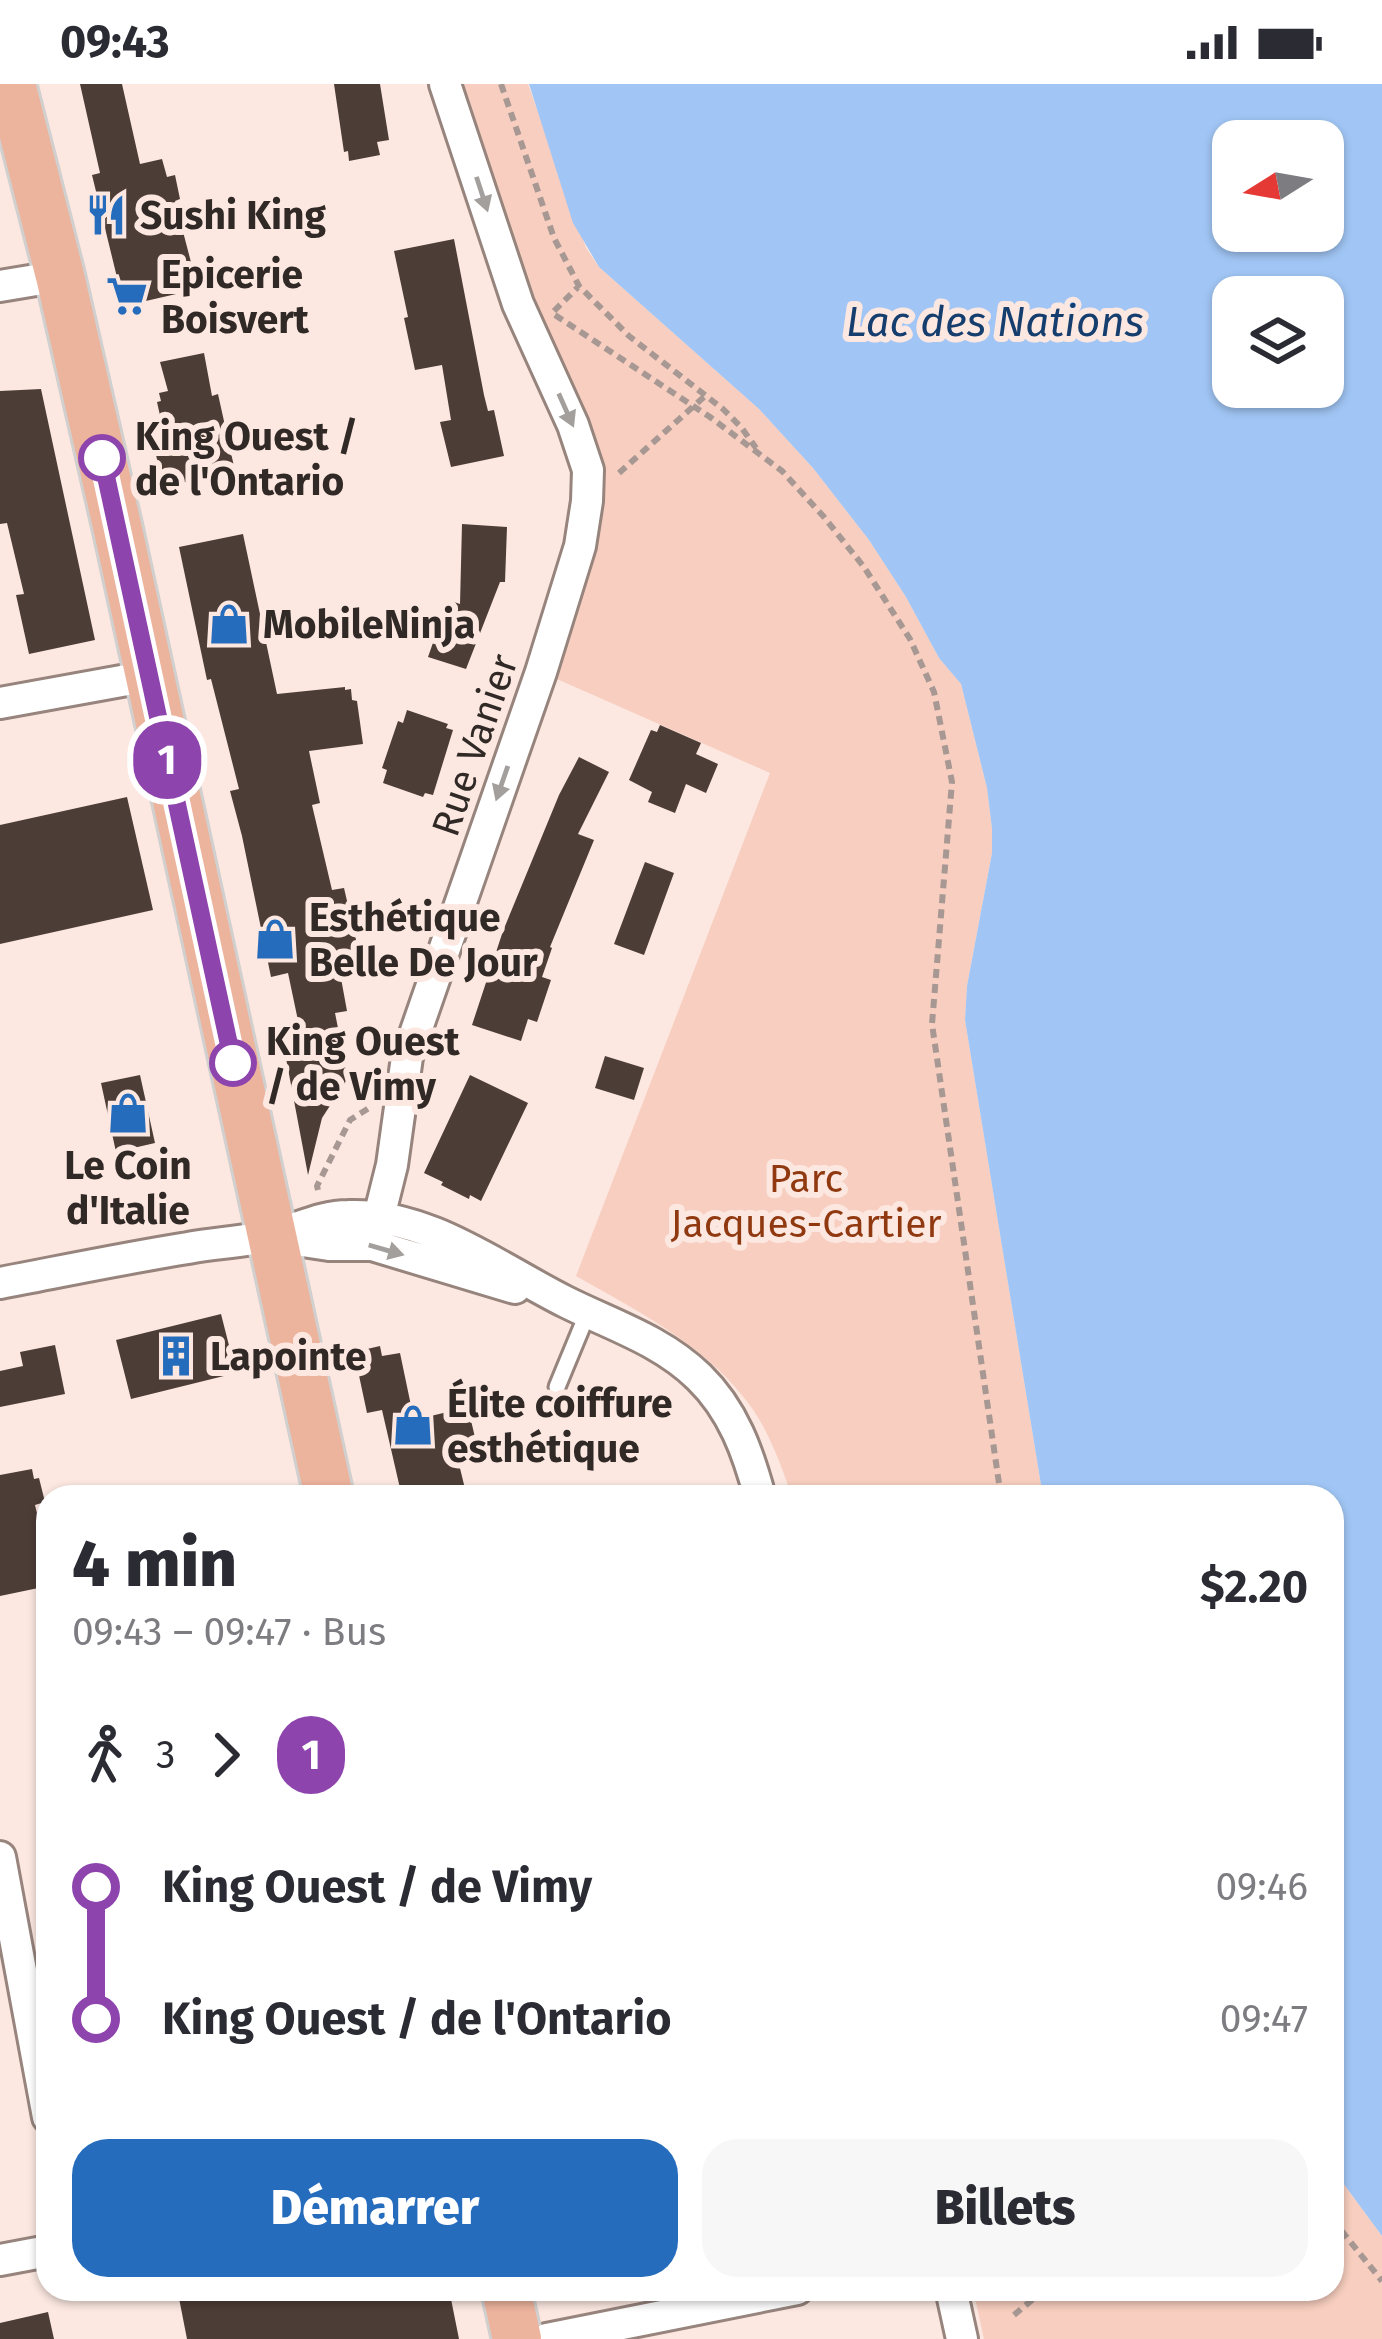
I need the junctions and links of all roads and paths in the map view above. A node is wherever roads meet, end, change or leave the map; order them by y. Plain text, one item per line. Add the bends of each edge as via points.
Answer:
1 (10, 84) edge
2 (445, 84) edge
3 (501, 84) edge
4 (60, 275) junction
5 (0, 286) edge
6 (579, 286) junction
7 (518, 304) junction
8 (552, 313) junction
9 (706, 395) junction
10 (693, 406) junction
11 (758, 451) junction
12 (587, 501) junction
13 (149, 676) junction
14 (0, 703) edge
15 (401, 1099) junction
16 (379, 1217) junction
17 (323, 1218) junction
18 (270, 1236) junction
19 (0, 1282) edge
20 (575, 1306) junction
21 (557, 1387) dead end
22 (326, 1485) edge
23 (756, 1485) edge
24 (999, 1485) edge
25 (0, 1857) edge
26 (36, 2052) edge
27 (1344, 2234) edge
28 (36, 2253) edge
29 (0, 2260) edge
30 (1382, 2281) edge
31 (509, 2301) edge
32 (737, 2301) edge
33 (954, 2301) edge
34 (1031, 2301) edge
35 (1014, 2315) dead end
36 (517, 2339) edge
37 (547, 2339) edge
38 (962, 2339) edge

1 - 4 main road
2 -> 7 street, Rue Vanier
3 - 6 path via 554,238
4 - 5 street
4 - 13 main road
6 - 8 path
6 - 9 path
7 - 8 path
7 -> 12 street, Rue Vanier via 574,425 588,470
8 - 10 path
9 - 10 path
9 - 11 path
10 - 11 path
10 - 12 path
11 - 24 path via 864,567 934,692 952,782 932,1024
12 -> 15 street, Rue Vanier via 541,672 407,1057
13 - 14 street
13 - 18 main road
15 - 16 street, Rue Vanier
15 - 17 path via 350,1120 317,1186
16 - 17 street
16 - 20 street via 431,1232
17 - 18 street
18 - 19 street
18 -> 20 street via 372,1245
18 - 22 main road
20 - 21 lane
20 - 23 street via 657,1343 700,1377 732,1416
25 - 26 street
27 - 30 path
28 - 29 street
31 - 36 main road
32 - 37 street
33 - 38 street
34 - 35 path

